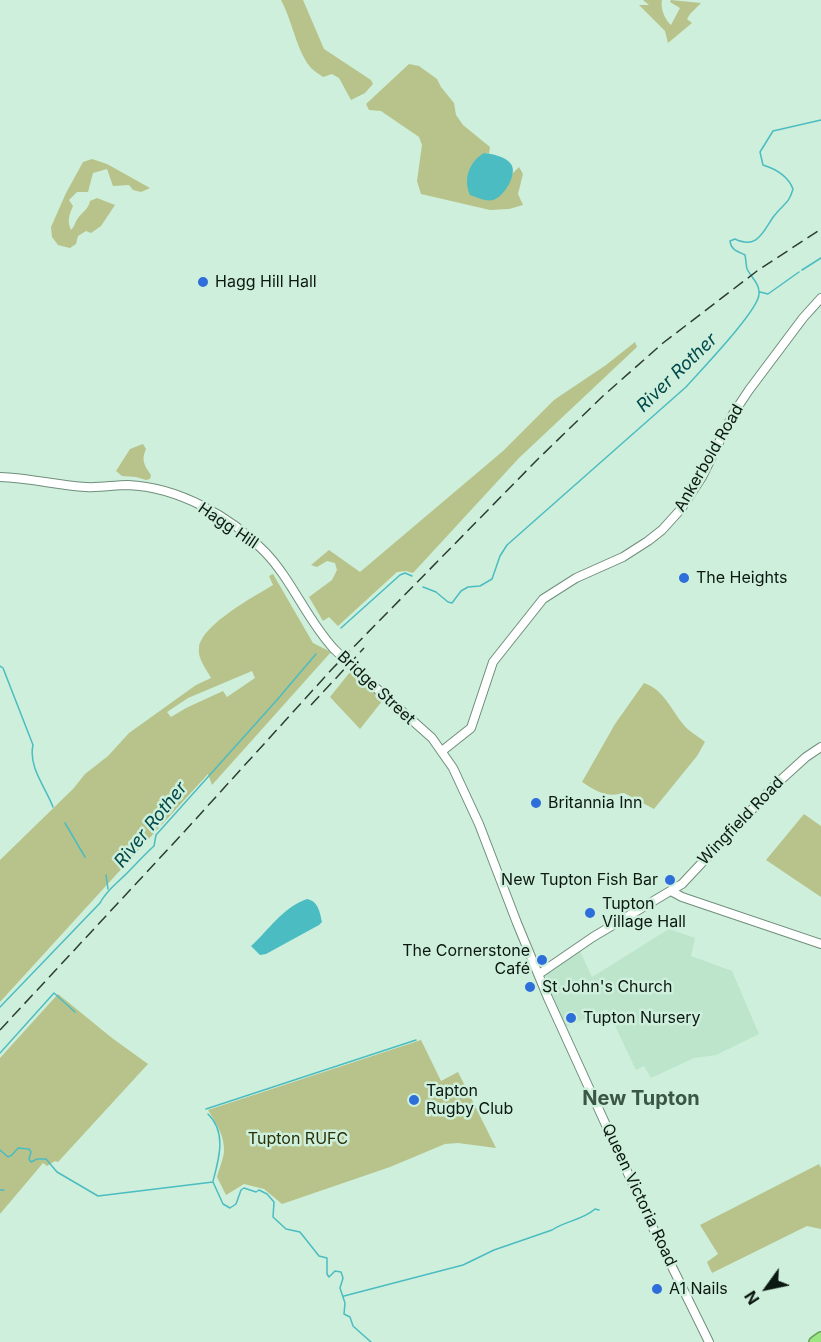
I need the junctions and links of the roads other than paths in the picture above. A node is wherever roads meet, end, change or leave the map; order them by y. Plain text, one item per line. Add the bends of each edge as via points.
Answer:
1 (821, 298) edge
2 (0, 477) edge
3 (313, 622) joint
4 (821, 747) edge
5 (442, 751) junction
6 (671, 891) junction
7 (821, 944) edge
8 (539, 974) junction
9 (821, 1337) edge
10 (709, 1342) edge
11 (814, 1342) edge

1 - 5 street, Ankerbold Road via 744,398 677,515 656,536 623,557 576,578 543,599 493,662 471,728
2 - 3 street, Hagg Hill via 86,487 129,485 180,496 227,522 266,552
3 - 5 street, Bridge Street, bridge via 334,649
4 - 6 street, Wingfield Road via 773,787
5 - 8 street, Queen Victoria Road via 474,813
6 - 7 street
6 - 8 street, Wingfield Road
8 - 10 street, Queen Victoria Road
9 - 11 highway

